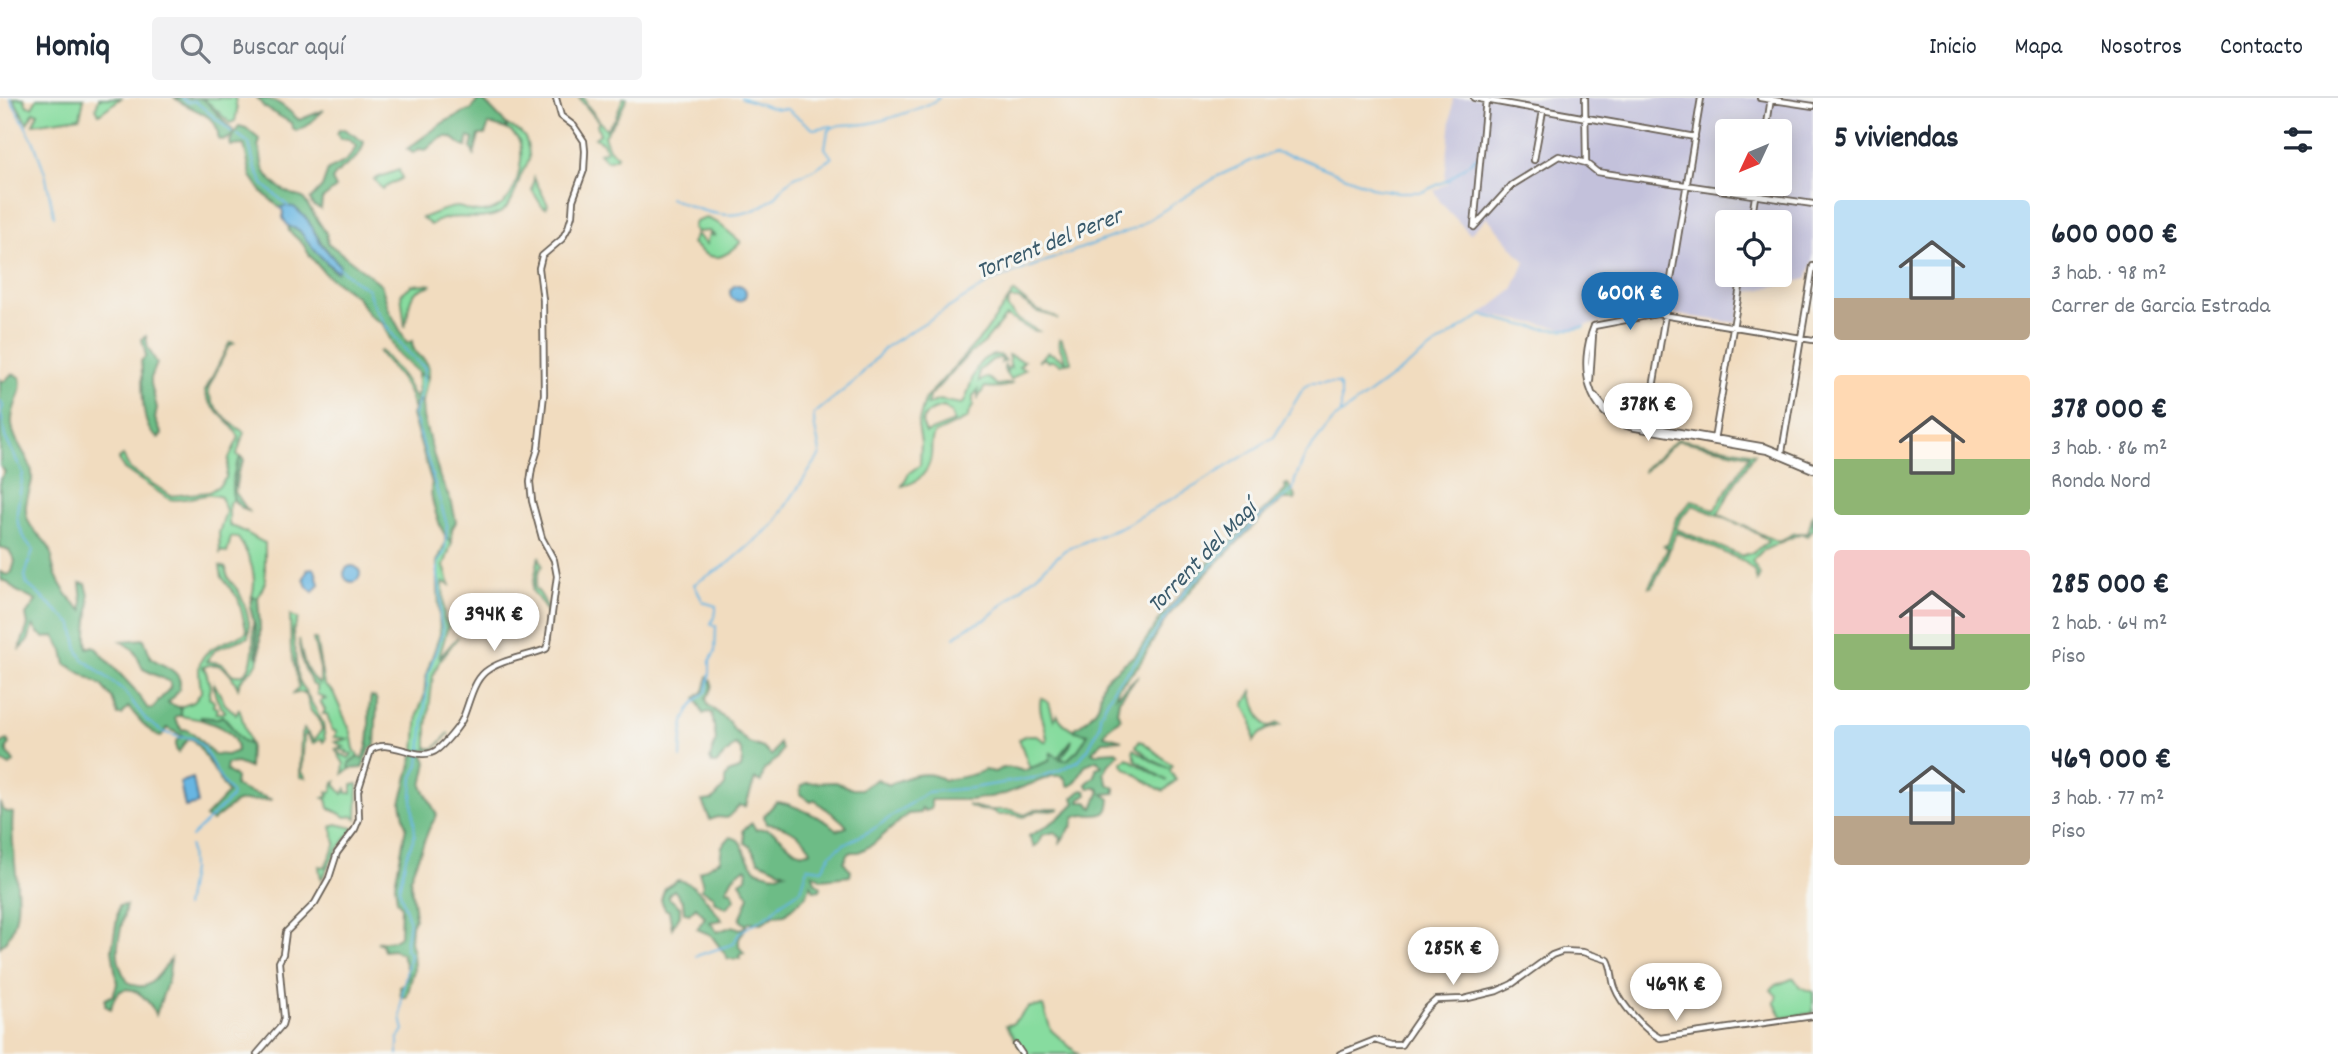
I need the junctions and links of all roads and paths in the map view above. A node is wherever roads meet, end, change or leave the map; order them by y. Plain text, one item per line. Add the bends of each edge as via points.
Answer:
1 (556, 98) edge
2 (1474, 98) edge
3 (1586, 98) edge
4 (1701, 98) edge
5 (1760, 98) edge
6 (1487, 99) edge
7 (1771, 99) edge
8 (1813, 106) edge
9 (1543, 111) junction
10 (1585, 119) junction
11 (1768, 119) edge
12 (1695, 137) junction
13 (1534, 160) dead end
14 (1586, 163) junction
15 (1686, 186) junction
16 (1755, 197) junction
17 (1813, 204) edge
18 (1753, 210) edge
19 (1813, 267) edge
20 (1740, 287) edge
21 (1665, 315) junction
22 (1733, 327) junction
23 (1800, 338) junction
24 (1813, 340) edge
25 (1646, 428) junction
26 (1714, 439) junction
27 (1782, 454) junction
28 (1813, 468) edge
29 (1813, 1016) edge
30 (1016, 1045) dead end
31 (257, 1054) edge
32 (1022, 1054) edge
33 (1340, 1054) edge

1 - 31 street via 561,116 574,126 585,151 568,228 542,256 539,268 544,394 530,482 540,532 557,576 548,643 546,649 486,671 457,730 438,749 430,753 376,747 367,755 355,829 337,853 315,903 286,932 279,962 284,1018
2 - 6 street
3 - 10 street
4 - 12 street
5 - 7 street
6 - 9 street
6 - 14 street via 1474,227 1512,185 1551,160 1559,156
7 - 8 street
7 - 11 street
9 - 10 street
9 - 13 street
10 - 12 street
10 - 14 street
12 - 15 street
14 - 15 street via 1597,172
15 - 16 street
15 - 21 street
16 - 17 street
16 - 18 street
19 - 23 street
20 - 22 street
21 - 22 street
21 - 25 street
21 - 25 street via 1594,326 1590,380 1596,398 1615,417
22 - 23 street
22 - 26 street
23 - 24 street
23 - 27 street
25 - 26 street
26 - 27 street
27 - 28 street
29 - 33 street via 1660,1038 1648,1032 1619,997 1608,960 1563,951 1497,991 1436,1000 1401,1045 1375,1040
30 - 32 street

